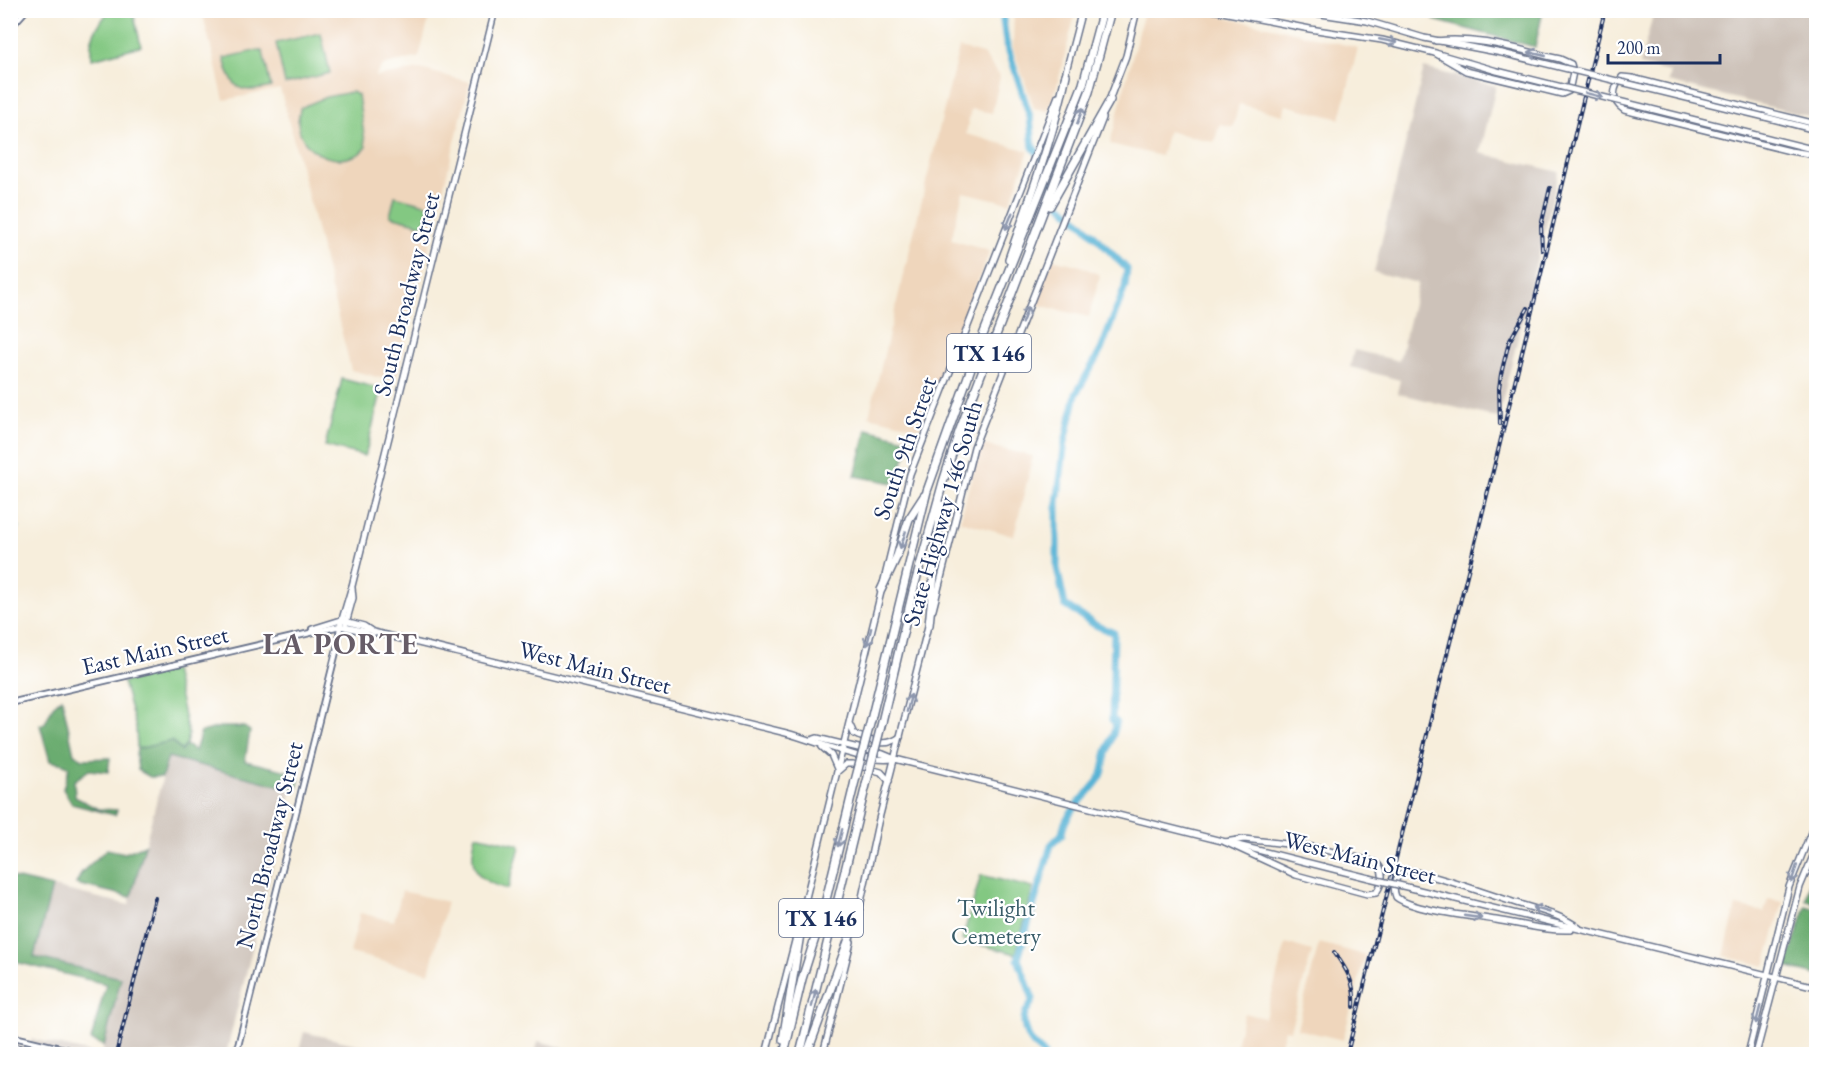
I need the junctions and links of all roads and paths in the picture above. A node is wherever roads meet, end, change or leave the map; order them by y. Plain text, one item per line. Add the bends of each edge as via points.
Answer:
1 (26, 10) edge
2 (495, 10) edge
3 (1082, 10) edge
4 (1212, 10) edge
5 (1295, 10) edge
6 (1108, 11) edge
7 (1136, 12) edge
8 (10, 28) edge
9 (1436, 41) junction
10 (1435, 53) junction
11 (1066, 75) junction
12 (1110, 100) junction
13 (1816, 124) edge
14 (1816, 130) edge
15 (1816, 152) edge
16 (1063, 174) junction
17 (981, 340) junction
18 (943, 482) junction
19 (927, 491) junction
20 (881, 590) junction
21 (343, 624) junction
22 (929, 625) junction
23 (10, 703) edge
24 (849, 723) junction
25 (900, 737) junction
26 (811, 740) junction
27 (844, 748) junction
28 (895, 759) junction
29 (838, 771) junction
30 (889, 781) junction
31 (1816, 820) edge
32 (1225, 842) junction
33 (1816, 849) edge
34 (1802, 854) junction
35 (1811, 858) junction
36 (805, 903) junction
37 (1784, 908) junction
38 (1794, 911) junction
39 (858, 914) junction
40 (1580, 930) junction
41 (1767, 975) junction
42 (1776, 977) junction
43 (1816, 987) edge
44 (10, 1036) edge
45 (44, 1044) junction
46 (10, 1046) edge
47 (43, 1054) edge
48 (85, 1054) edge
49 (236, 1054) edge
50 (766, 1054) edge
51 (783, 1054) edge
52 (800, 1054) edge
53 (807, 1054) edge
54 (823, 1054) edge
55 (1748, 1054) edge
56 (1756, 1054) edge

1 - 8 street
2 - 21 main road, South Broadway Street via 352,586 353,597
3 - 11 main road
4 -> 10 main road
5 - 9 main road via 1366,21
16 -> 6 highway, TX 146 via 1089,92
6 - 17 highway, TX 146
7 - 12 main road, State Highway 146 South
10 -> 9 main road via 1466,71 1562,94 1569,91 1573,72 1571,64 1560,59 1480,40
9 - 14 main road, bridge via 1502,53
10 -> 15 main road, bridge
11 - 17 highway via 1058,116
11 -> 20 main road, South 9th Street via 910,474
12 - 16 highway
22 -> 12 main road, State Highway 146 South via 974,447
13 - 15 main road via 1632,78 1622,77 1617,82 1614,99 1624,110 1790,151
16 - 18 highway, TX 146 via 984,366
17 - 19 highway, TX 146
18 - 22 highway
52 -> 18 highway, TX 146, bridge
19 -> 20 highway via 909,519
19 -> 51 highway, TX 146, bridge via 822,916
20 -> 24 main road, South 9th Street
21 - 23 street, East Main Street
21 - 26 main road, West Main Street
21 - 49 street, North Broadway Street
25 -> 22 main road, State Highway 146 South
24 - 25 main road via 854,734 886,744
24 - 27 main road, South 9th Street
25 - 28 main road, State Highway 146 South
26 - 27 main road, West Main Street via 817,738
26 - 29 main road via 828,751
27 - 28 main road, West Main Street
27 - 29 main road, South 9th Street
28 - 30 main road, State Highway 146 South
28 - 32 main road, West Main Street
29 - 30 main road via 853,764 881,772
29 - 36 main road, South 9th Street
30 - 39 main road, State Highway 146 South
31 - 34 main road
32 - 32 main road via 1296,875 1367,894 1376,893 1379,888 1383,870 1374,862 1282,842
32 - 40 main road, West Main Street, bridge
33 - 35 main road
34 - 35 main road
34 -> 37 main road
35 - 38 main road
36 - 50 main road, South 9th Street
36 - 51 highway
37 - 38 main road
37 - 41 main road
38 - 42 main road
39 - 53 highway
39 - 54 main road, State Highway 146 South
40 -> 40 main road via 1553,914 1419,873 1406,870 1394,885 1396,897 1416,905 1556,931
40 - 41 main road, West Main Street
41 - 42 main road, West Main Street
41 -> 55 main road
42 - 43 main road, West Main Street
42 - 56 main road
44 - 45 street
45 - 47 street
45 - 48 street
46 - 47 street

